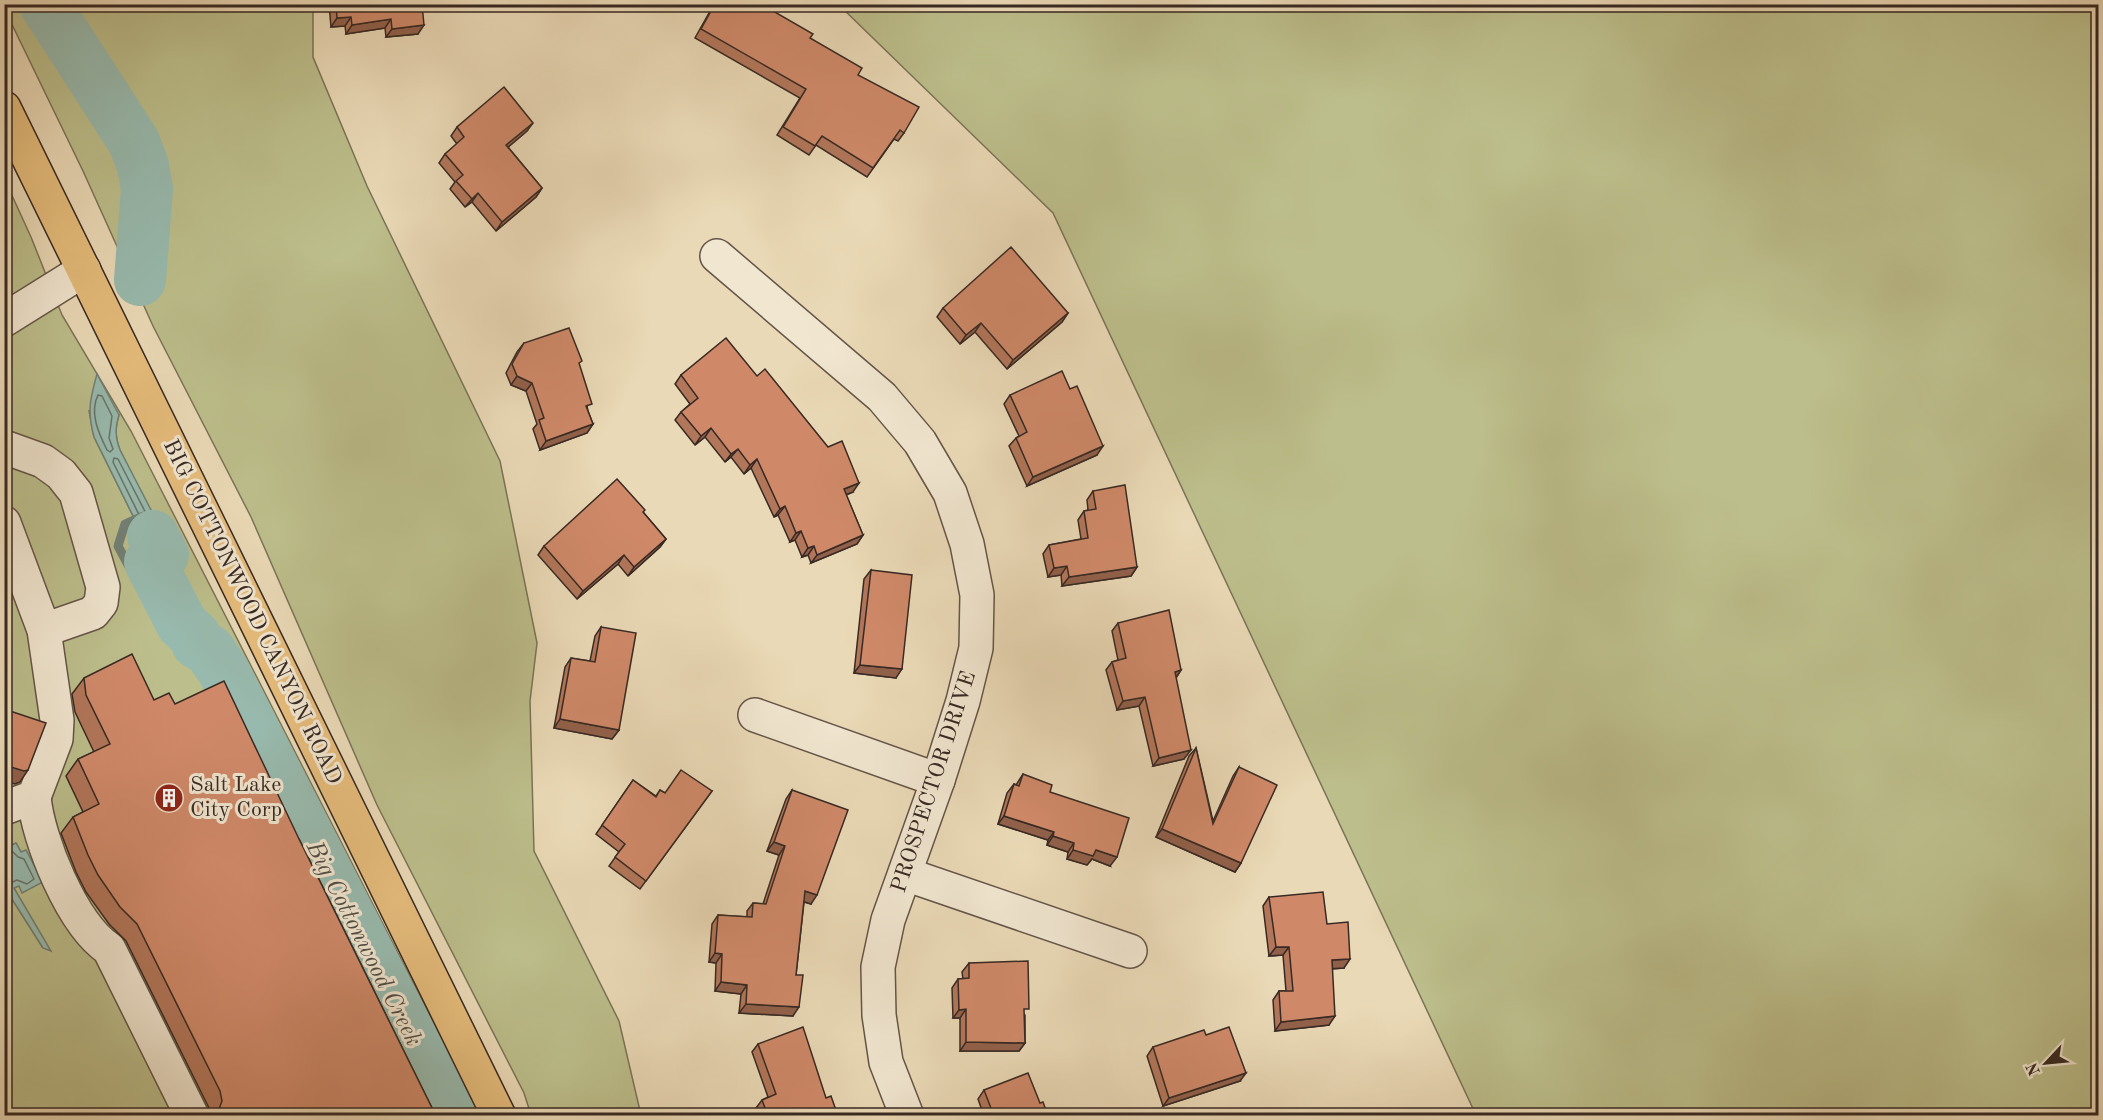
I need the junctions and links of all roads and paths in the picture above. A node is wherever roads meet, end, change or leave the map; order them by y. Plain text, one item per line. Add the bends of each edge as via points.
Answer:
1 (4, 108) edge
2 (717, 256) dead end
3 (84, 270) junction
4 (4, 320) edge
5 (4, 447) edge
6 (4, 523) edge
7 (44, 630) junction
8 (755, 715) dead end
9 (938, 780) junction
10 (19, 802) edge
11 (905, 874) junction
12 (1130, 951) dead end
13 (192, 1116) edge
14 (499, 1116) edge
15 (907, 1116) edge

1 - 3 main road, BIG COTTONWOOD CANYON ROAD
2 - 9 street, PROSPECTOR DRIVE via 882,397 920,442 950,493 967,544 977,596 976,648
3 - 4 street
3 - 14 main road, BIG COTTONWOOD CANYON ROAD
5 - 7 street via 43,461 62,474 76,493 103,587 93,613
6 - 7 street
7 - 10 street via 57,720 56,739
8 - 9 street
9 - 11 street, PROSPECTOR DRIVE
10 - 13 street via 36,814 62,884 87,928 109,949
11 - 12 street
11 - 15 street, PROSPECTOR DRIVE via 888,920 878,967 886,1062

